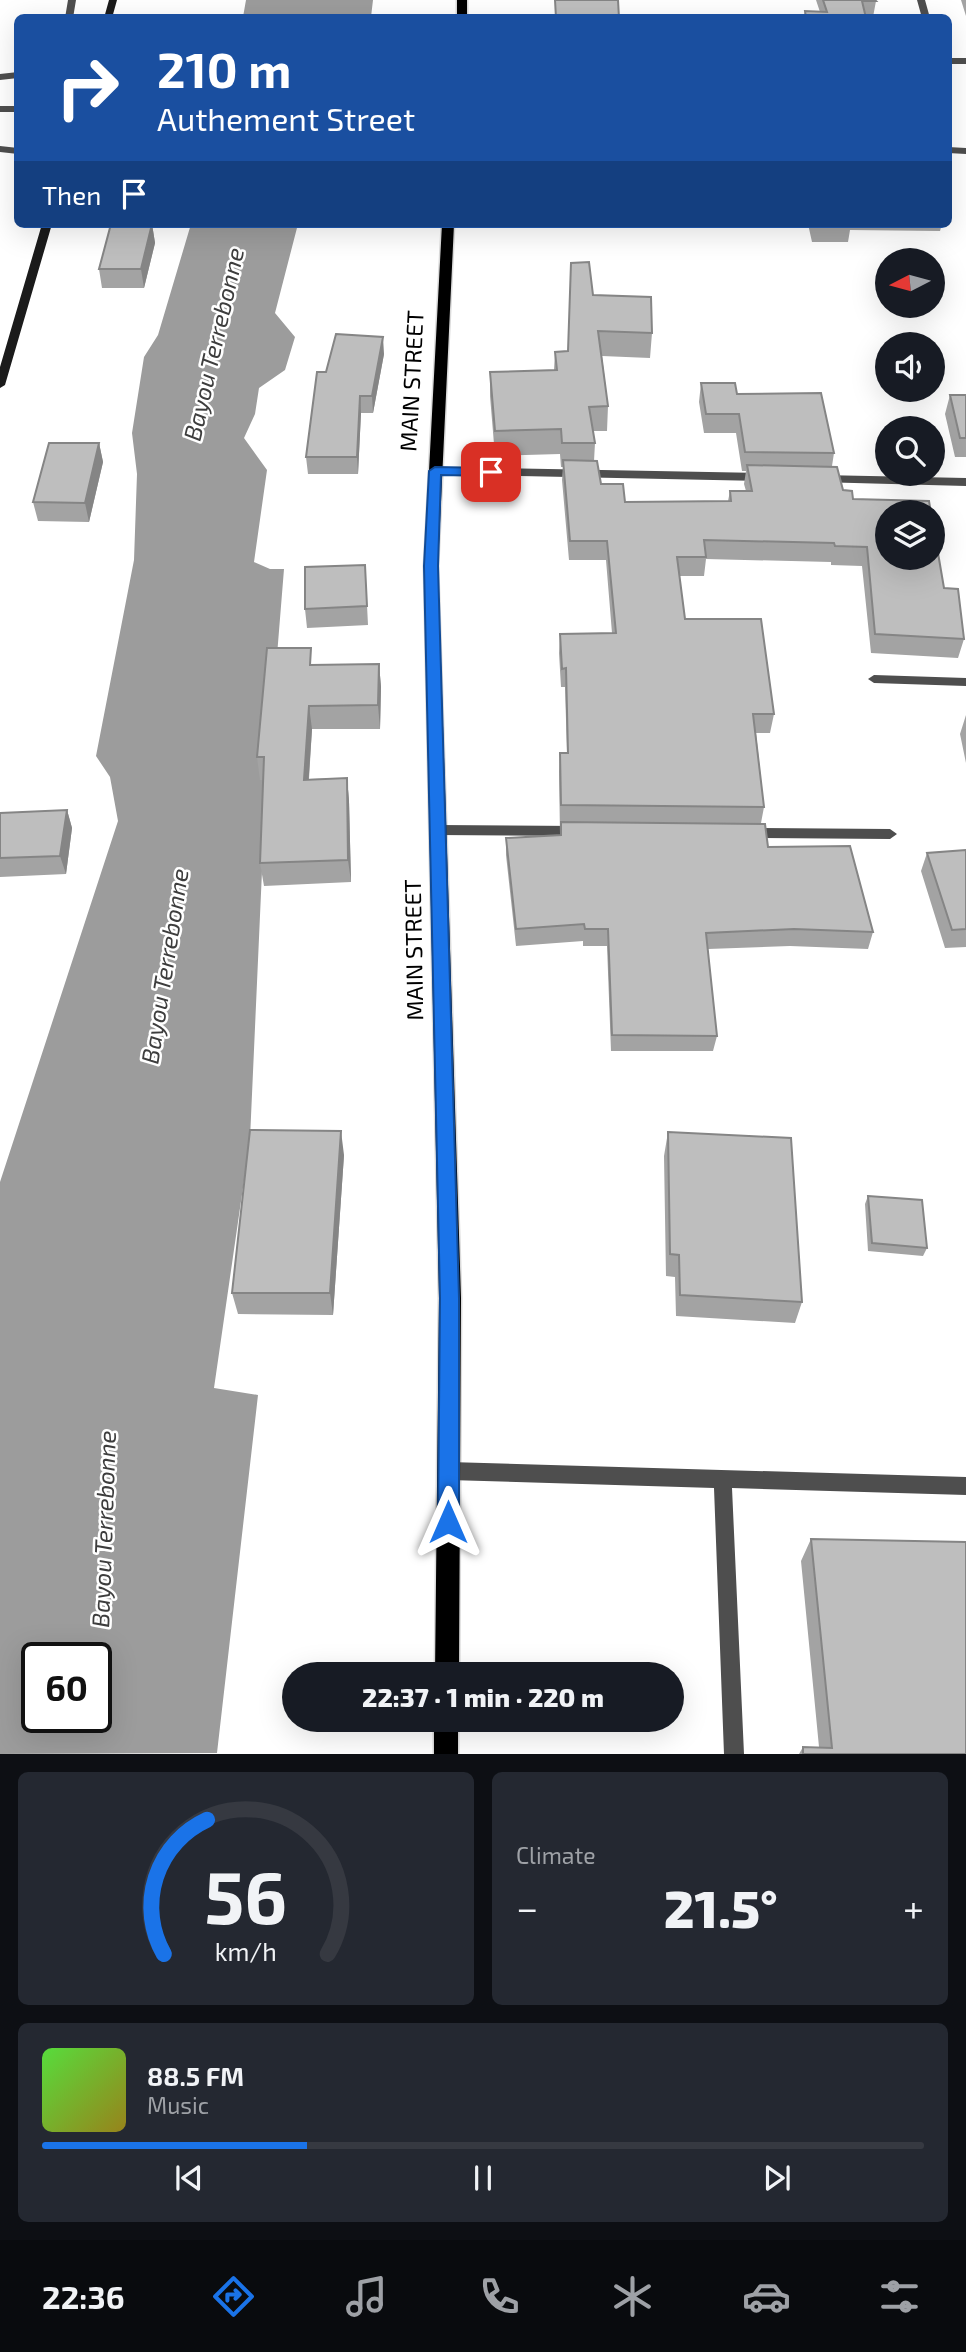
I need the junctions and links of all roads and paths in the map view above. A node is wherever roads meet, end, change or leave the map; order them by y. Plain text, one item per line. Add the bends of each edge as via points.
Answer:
1 (46, 228) edge
2 (448, 228) edge
3 (0, 386) edge
4 (435, 471) junction
5 (770, 478) edge
6 (812, 478) edge
7 (966, 482) edge
8 (874, 679) dead end
9 (966, 682) edge
10 (438, 830) junction
11 (589, 831) edge
12 (726, 832) edge
13 (890, 834) dead end
14 (449, 1471) junction
15 (723, 1479) junction
16 (966, 1486) edge
17 (447, 1662) edge
18 (446, 1732) edge
19 (446, 1754) edge
20 (734, 1754) edge

1 - 3 main road
2 - 4 main road, MAIN STREET
4 - 5 street
4 - 10 main road, MAIN STREET via 431,566
6 - 7 street
8 - 9 street
10 - 11 street
10 - 14 main road, MAIN STREET via 450,1298
12 - 13 street
14 - 15 street
14 - 17 main road, MAIN STREET
15 - 16 street
15 - 20 street
18 - 19 main road

